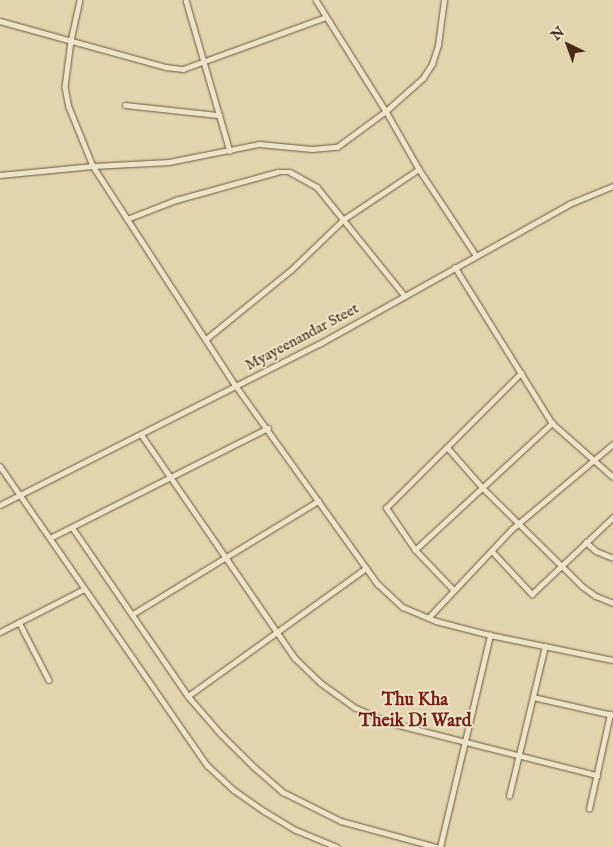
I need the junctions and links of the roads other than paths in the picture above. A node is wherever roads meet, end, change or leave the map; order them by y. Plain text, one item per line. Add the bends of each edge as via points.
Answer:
1 (80, 0) edge
2 (186, 0) edge
3 (316, 0) edge
4 (444, 0) edge
5 (326, 16) junction
6 (0, 21) edge
7 (71, 41) junction
8 (203, 61) junction
9 (124, 104) dead end
10 (386, 111) junction
11 (219, 115) junction
12 (230, 151) junction
13 (93, 166) junction
14 (419, 169) junction
15 (0, 175) edge
16 (613, 186) edge
17 (127, 219) junction
18 (344, 219) junction
19 (476, 255) junction
20 (456, 267) junction
21 (405, 296) junction
22 (206, 339) junction
23 (521, 373) junction
24 (236, 386) junction
25 (552, 424) junction
26 (268, 428) junction
27 (141, 434) junction
28 (613, 444) edge
29 (447, 447) junction
30 (592, 461) junction
31 (0, 466) edge
32 (170, 477) junction
33 (613, 477) edge
34 (483, 488) junction
35 (20, 495) junction
36 (318, 501) junction
37 (0, 505) edge
38 (613, 517) edge
39 (520, 523) junction
40 (72, 527) junction
41 (50, 538) junction
42 (586, 542) junction
43 (415, 550) junction
44 (492, 550) junction
45 (226, 557) junction
46 (613, 558) edge
47 (562, 566) junction
48 (366, 568) junction
49 (84, 588) junction
50 (454, 591) junction
51 (613, 603) edge
52 (133, 614) junction
53 (428, 618) junction
54 (19, 622) junction
55 (0, 632) edge
56 (277, 632) junction
57 (490, 635) junction
58 (545, 646) junction
59 (613, 660) edge
60 (49, 680) dead end
61 (188, 696) junction
62 (533, 697) junction
63 (612, 715) edge
64 (465, 742) junction
65 (519, 756) junction
66 (597, 775) junction
67 (509, 796) dead end
68 (589, 809) dead end
69 (337, 847) edge
70 (439, 847) edge

1 - 7 street
2 - 8 street
3 - 5 street
4 - 10 street via 432,64 423,78
5 - 8 street
5 - 10 street
6 - 7 street
7 - 8 street via 166,68 183,69
7 - 13 street via 65,87 69,107
8 - 11 street
9 - 11 street
10 - 12 street via 337,147 312,149 258,144
10 - 14 street
11 - 12 street
12 - 13 street via 169,162
13 - 15 street
13 - 17 street
14 - 18 street
14 - 19 street
16 - 19 street, Myayeenandar Steet via 569,204
17 - 18 street via 176,200 277,172 290,172 317,187
17 - 22 street
18 - 21 street
18 - 22 street via 305,258
19 - 20 street, Myayeenandar Steet
20 - 21 street, Myayeenandar Steet
20 - 23 street
21 - 24 street, Myayeenandar Steet
22 - 24 street
23 - 25 street
23 - 29 street
24 - 26 street
24 - 27 street, Myayeenandar Steet
25 - 30 street
25 - 34 street
26 - 32 street
26 - 36 street
27 - 32 street
27 - 35 street, Myayeenandar Steet
28 - 30 street
29 - 34 street
29 - 43 street via 386,508
30 - 33 street
30 - 39 street
31 - 35 street
32 - 40 street
32 - 45 street
34 - 39 street
34 - 43 street
35 - 37 street, Myayeenandar Steet
35 - 41 street
36 - 45 street
36 - 48 street
38 - 42 street
39 - 44 street
39 - 47 street
40 - 41 street
40 - 52 street
41 - 49 street
42 - 46 street via 596,551
42 - 47 street
43 - 50 street
44 - 47 street via 532,594
44 - 50 street
45 - 52 street
45 - 56 street
47 - 51 street via 596,596
48 - 53 street via 390,597
48 - 56 street
49 - 54 street
49 - 69 street via 207,765 234,790 264,810 296,830
50 - 53 street
52 - 61 street
53 - 57 street
54 - 55 street
54 - 60 street
56 - 61 street
56 - 64 street via 295,658 321,683 354,707 387,722
57 - 58 street
57 - 64 street
58 - 59 street
58 - 62 street
61 - 70 street via 227,740 283,792 341,821
62 - 63 street
62 - 65 street
63 - 66 street
64 - 65 street
64 - 70 street
65 - 66 street
65 - 67 street
66 - 68 street

